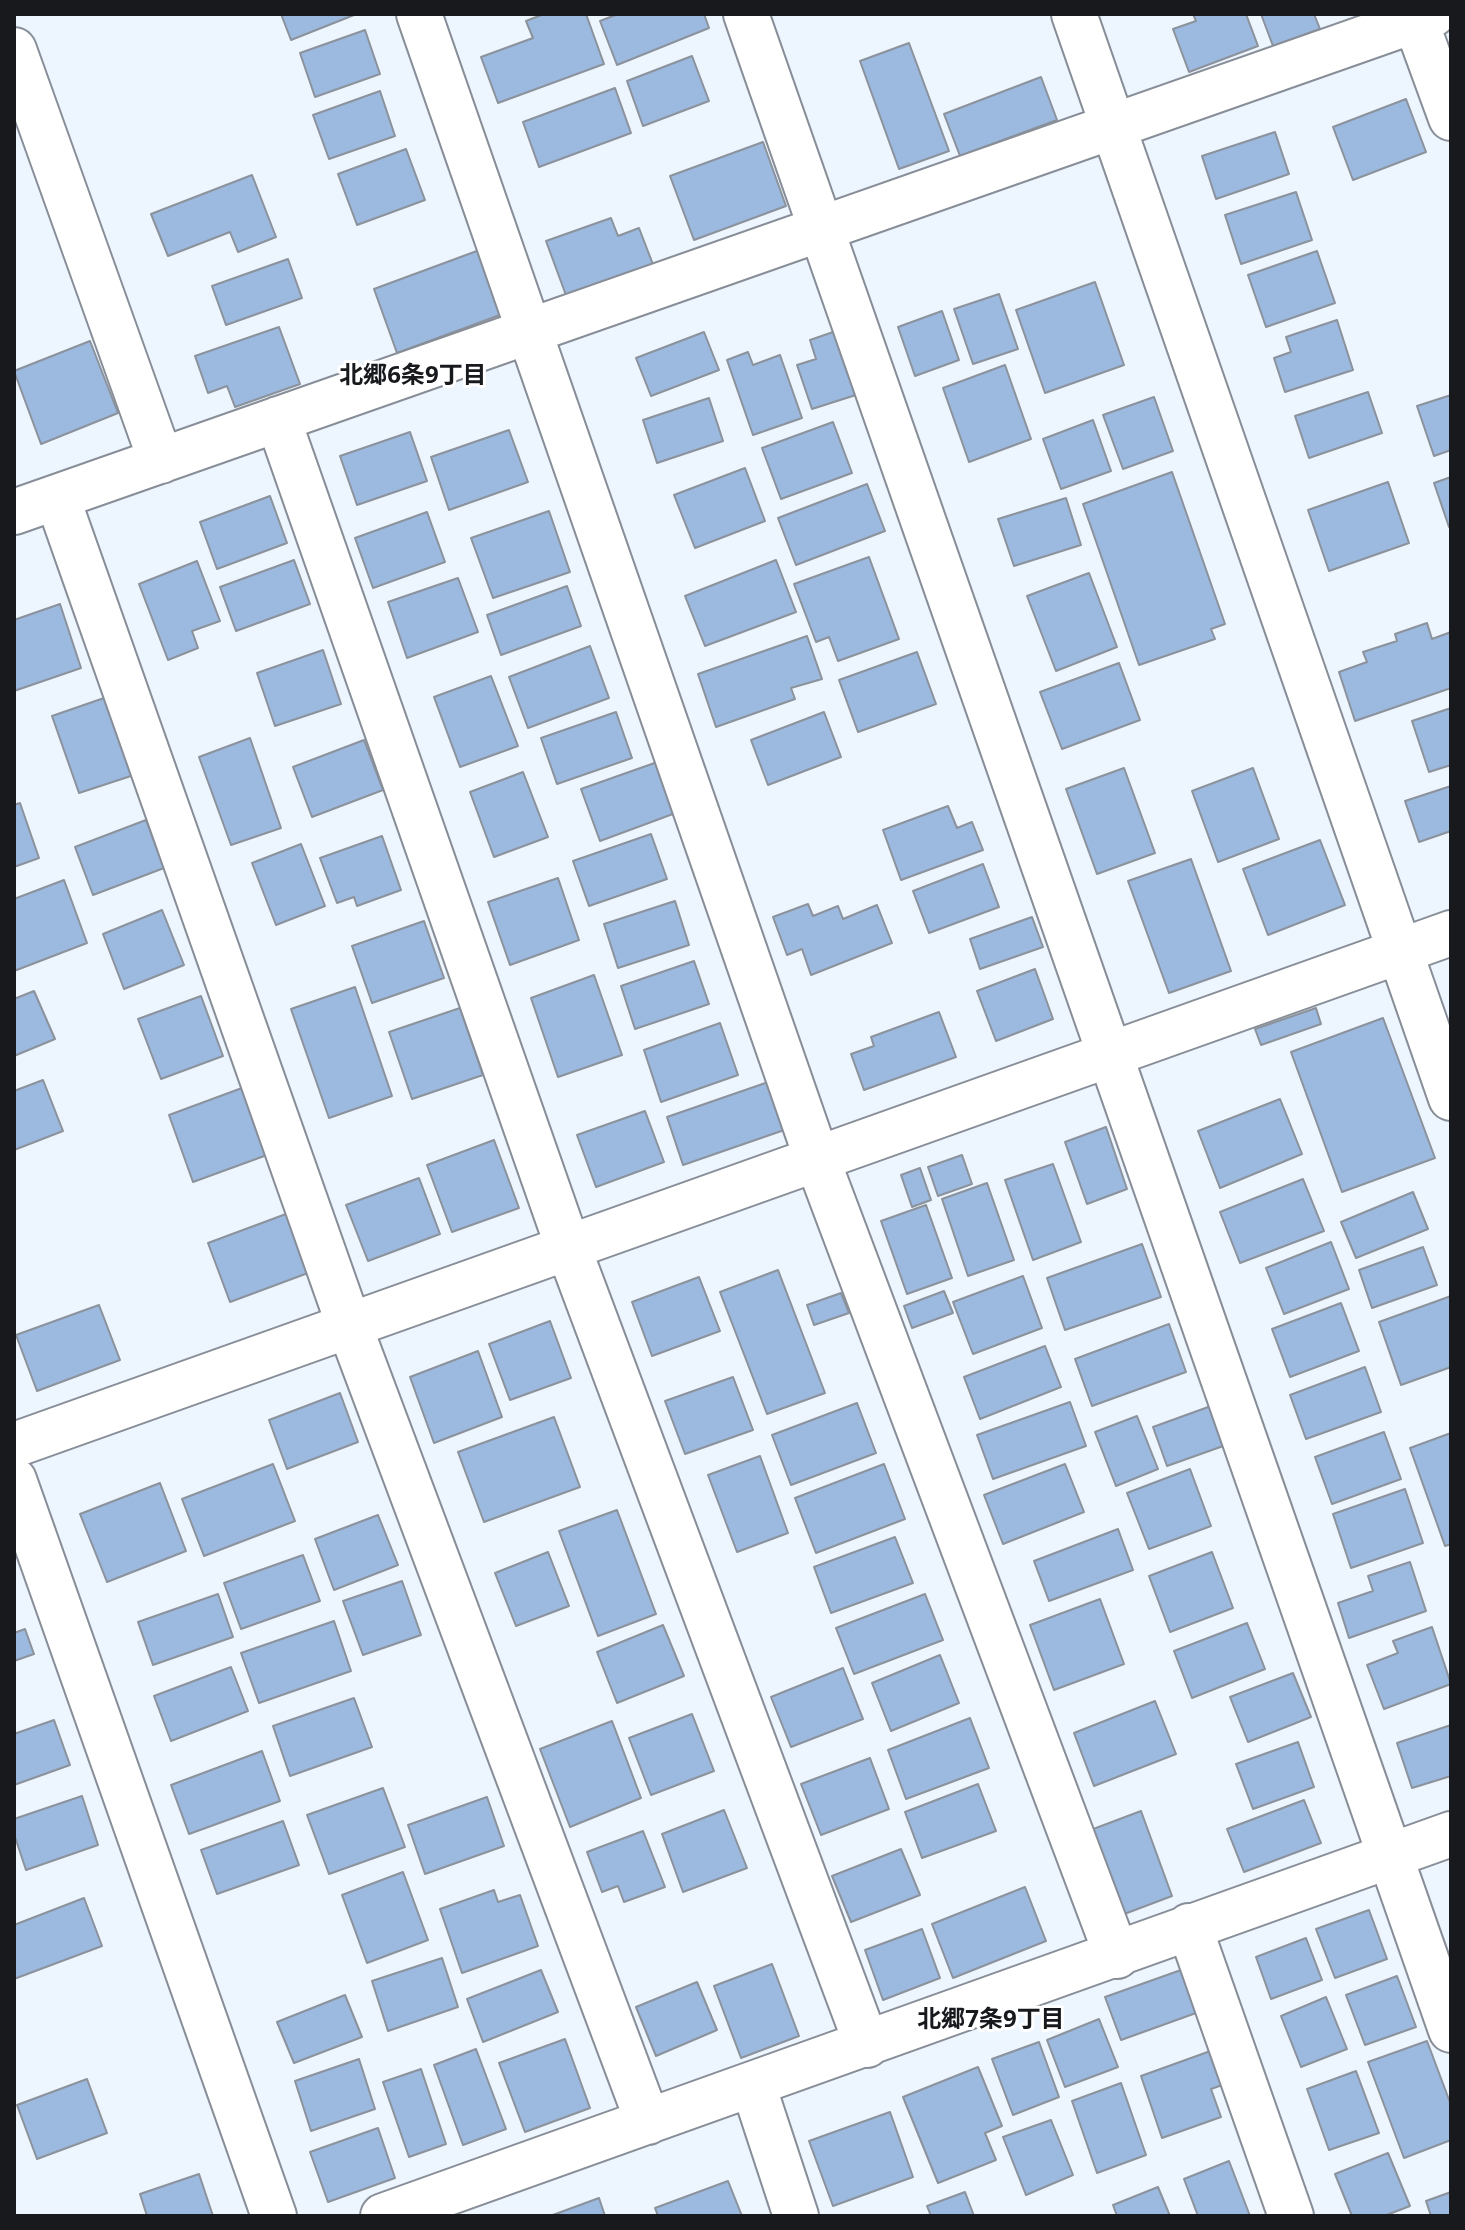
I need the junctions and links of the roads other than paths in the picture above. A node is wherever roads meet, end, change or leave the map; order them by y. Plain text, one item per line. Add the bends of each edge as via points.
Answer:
1 (419, 14) edge
2 (746, 14) edge
3 (1074, 14) edge
4 (1420, 16) edge
5 (14, 50) edge
6 (1451, 118) edge
7 (1114, 126) junction
8 (820, 229) junction
9 (531, 331) junction
10 (278, 419) junction
11 (161, 461) junction
12 (57, 497) junction
13 (14, 512) edge
14 (1451, 933) edge
15 (1400, 951) junction
16 (1108, 1055) junction
17 (1451, 1098) edge
18 (817, 1159) junction
19 (568, 1247) junction
20 (349, 1325) junction
21 (14, 1445) edge
22 (14, 1480) edge
23 (1451, 1834) edge
24 (1390, 1856) junction
25 (1189, 1926) junction
26 (1117, 1956) junction
27 (1451, 2030) edge
28 (867, 2045) junction
29 (753, 2085) junction
30 (648, 2122) junction
31 (274, 2216) edge
32 (383, 2216) edge
33 (796, 2216) edge
34 (1291, 2216) edge

1 - 9 street
2 - 8 street
3 - 7 street
4 - 6 street
4 - 7 street
5 - 11 street
7 - 8 street
7 - 15 street
8 - 9 street
8 - 16 street
9 - 10 street
9 - 18 street
10 - 11 street
10 - 19 street
11 - 12 street
12 - 13 street
12 - 20 street
14 - 15 street
15 - 16 street
15 - 17 street
16 - 18 street
16 - 24 street
18 - 19 street
18 - 26 street
19 - 20 street
19 - 28 street
20 - 21 street
20 - 30 street
22 - 31 street
23 - 24 street
24 - 25 street
24 - 27 street
25 - 26 street
25 - 34 street
26 - 28 street
28 - 29 street
29 - 30 street
29 - 33 street
30 - 32 street

